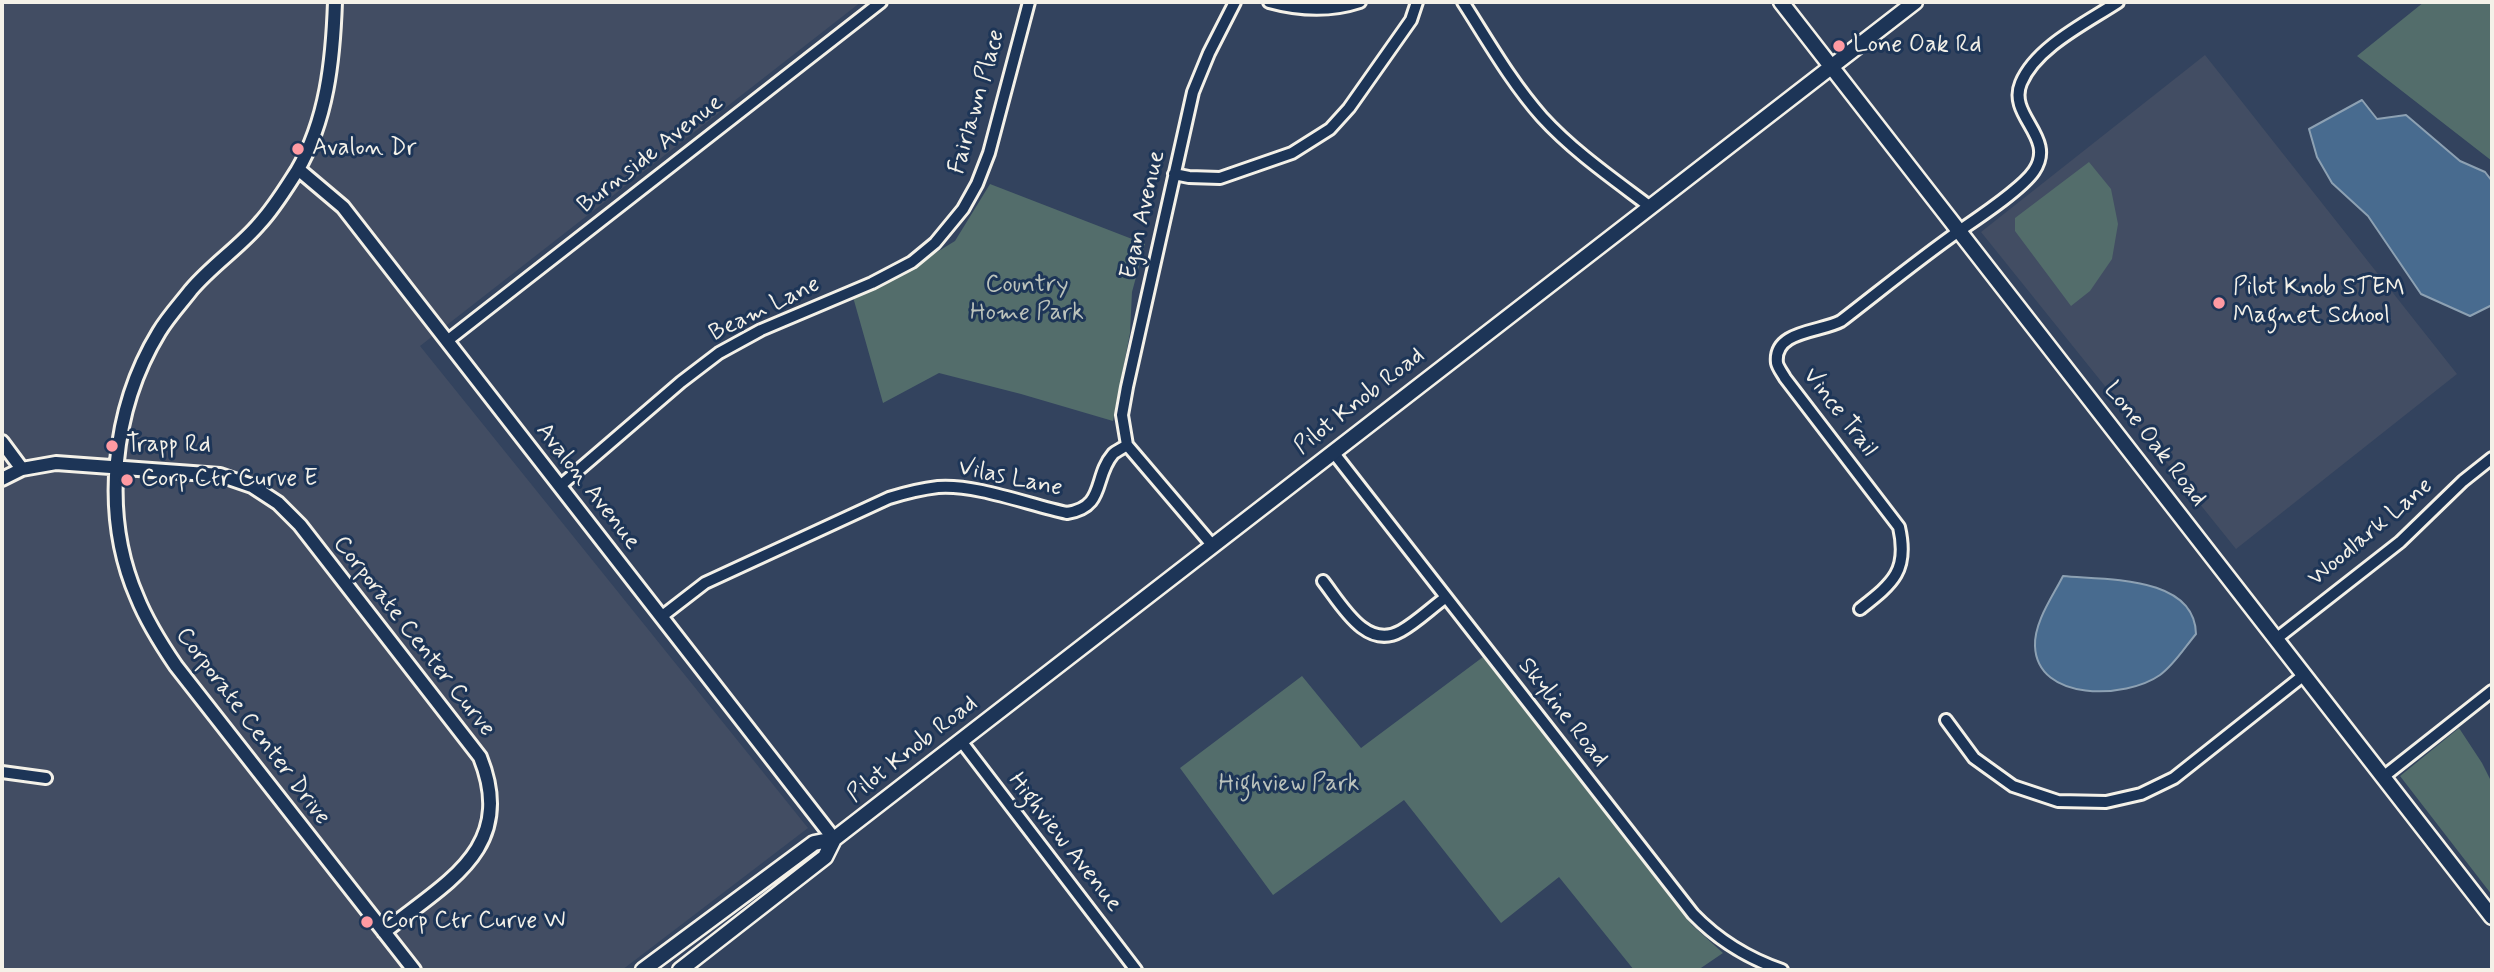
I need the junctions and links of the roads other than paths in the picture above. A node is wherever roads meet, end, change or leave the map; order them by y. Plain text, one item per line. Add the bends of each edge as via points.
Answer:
1 (335, 2) edge
2 (881, 2) edge
3 (1029, 2) edge
4 (1235, 2) edge
5 (1269, 2) edge
6 (1360, 2) edge
7 (1417, 2) edge
8 (1462, 2) edge
9 (1780, 2) edge
10 (1915, 2) edge
11 (2118, 2) edge
12 (1830, 65) junction
13 (298, 169) junction
14 (1174, 174) junction
15 (1649, 206) junction
16 (1959, 231) junction
17 (934, 243) joint
18 (447, 341) junction
19 (2, 442) edge
20 (1127, 445) junction
21 (1333, 452) junction
22 (2492, 458) edge
23 (116, 466) junction
24 (22, 468) junction
25 (2, 479) edge
26 (560, 486) junction
27 (1213, 546) junction
28 (1323, 581) dead end
29 (1445, 598) junction
30 (1860, 609) dead end
31 (662, 617) junction
32 (2276, 639) junction
33 (2304, 675) junction
34 (2492, 691) edge
35 (1945, 720) dead end
36 (961, 741) junction
37 (2, 772) edge
38 (2383, 777) junction
39 (46, 778) dead end
40 (834, 839) junction
41 (750, 890) junction
42 (763, 906) junction
43 (2492, 917) edge
44 (384, 932) junction
45 (414, 970) edge
46 (643, 970) edge
47 (680, 970) edge
48 (1136, 970) edge
49 (1779, 970) edge

1 - 13 street, Corporate Center Drive via 333,57 320,119
2 - 18 street, Burnside Avenue
3 - 17 street, Fairlawn Place via 978,184
4 - 14 street, Egan Avenue via 1194,92
5 - 6 street via 1289,8 1327,9
7 - 14 street via 1411,20 1330,129 1292,153 1220,178
8 - 15 street via 1542,117 1576,150
9 - 12 main road, Lone Oak Road
10 - 12 main road, Pilot Knob Road
11 - 16 street, Vince Trail via 2054,44 2028,70 2020,85 2019,101 2039,141 2039,162 2027,178
12 - 15 main road, Pilot Knob Road
12 - 16 main road, Lone Oak Road
13 - 18 street, Avalon Avenue via 344,208
13 - 23 street, Corporate Center Drive via 260,223 193,288 159,332 129,397
14 - 20 street, Egan Avenue via 1122,415
15 - 21 main road, Pilot Knob Road
16 - 30 street, Vince Trail via 1841,321 1785,341 1779,352 1777,363 1785,378 1899,527 1903,545 1897,575
16 - 32 main road, Lone Oak Road
17 - 26 street, Beam Lane via 912,262 872,283 761,330 719,354
18 - 26 street, Avalon Avenue
19 - 24 street
20 - 27 street
20 - 31 street, Vilas Lane via 1113,454 1095,498 1082,511 1067,513 967,489 914,490 705,583
21 - 27 main road, Pilot Knob Road
21 - 29 street, Skyline Road
22 - 32 street, Woodlark Lane via 2400,542
23 - 24 street, Corporate Center Curve via 56,463
23 - 44 street, Corporate Center Drive via 115,507 122,552 154,633
23 - 44 street, Corporate Center Curve via 220,475 252,486 278,503 300,525 480,757 492,801 480,847 461,871
24 - 25 street
26 - 31 street, Avalon Avenue
27 - 36 main road, Pilot Knob Road
28 - 29 street via 1359,626 1378,636 1399,632
29 - 49 street, Skyline Road via 1693,914 1714,936 1740,953
31 - 40 street, Avalon Avenue
32 - 33 main road, Lone Oak Road
33 - 35 street via 2174,778 2141,794 2106,802 2058,801 2013,786 1974,758
33 - 38 main road, Lone Oak Road
34 - 38 street
36 - 40 main road, Pilot Knob Road
36 - 48 street, Highview Avenue
37 - 39 street
38 - 43 main road, Lone Oak Road
40 - 41 main road, Pilot Knob Road via 814,843
40 - 42 main road, Pilot Knob Road via 825,857
41 - 42 street
41 - 46 main road, Pilot Knob Road
42 - 47 main road, Pilot Knob Road
44 - 45 street, Corporate Center Drive

